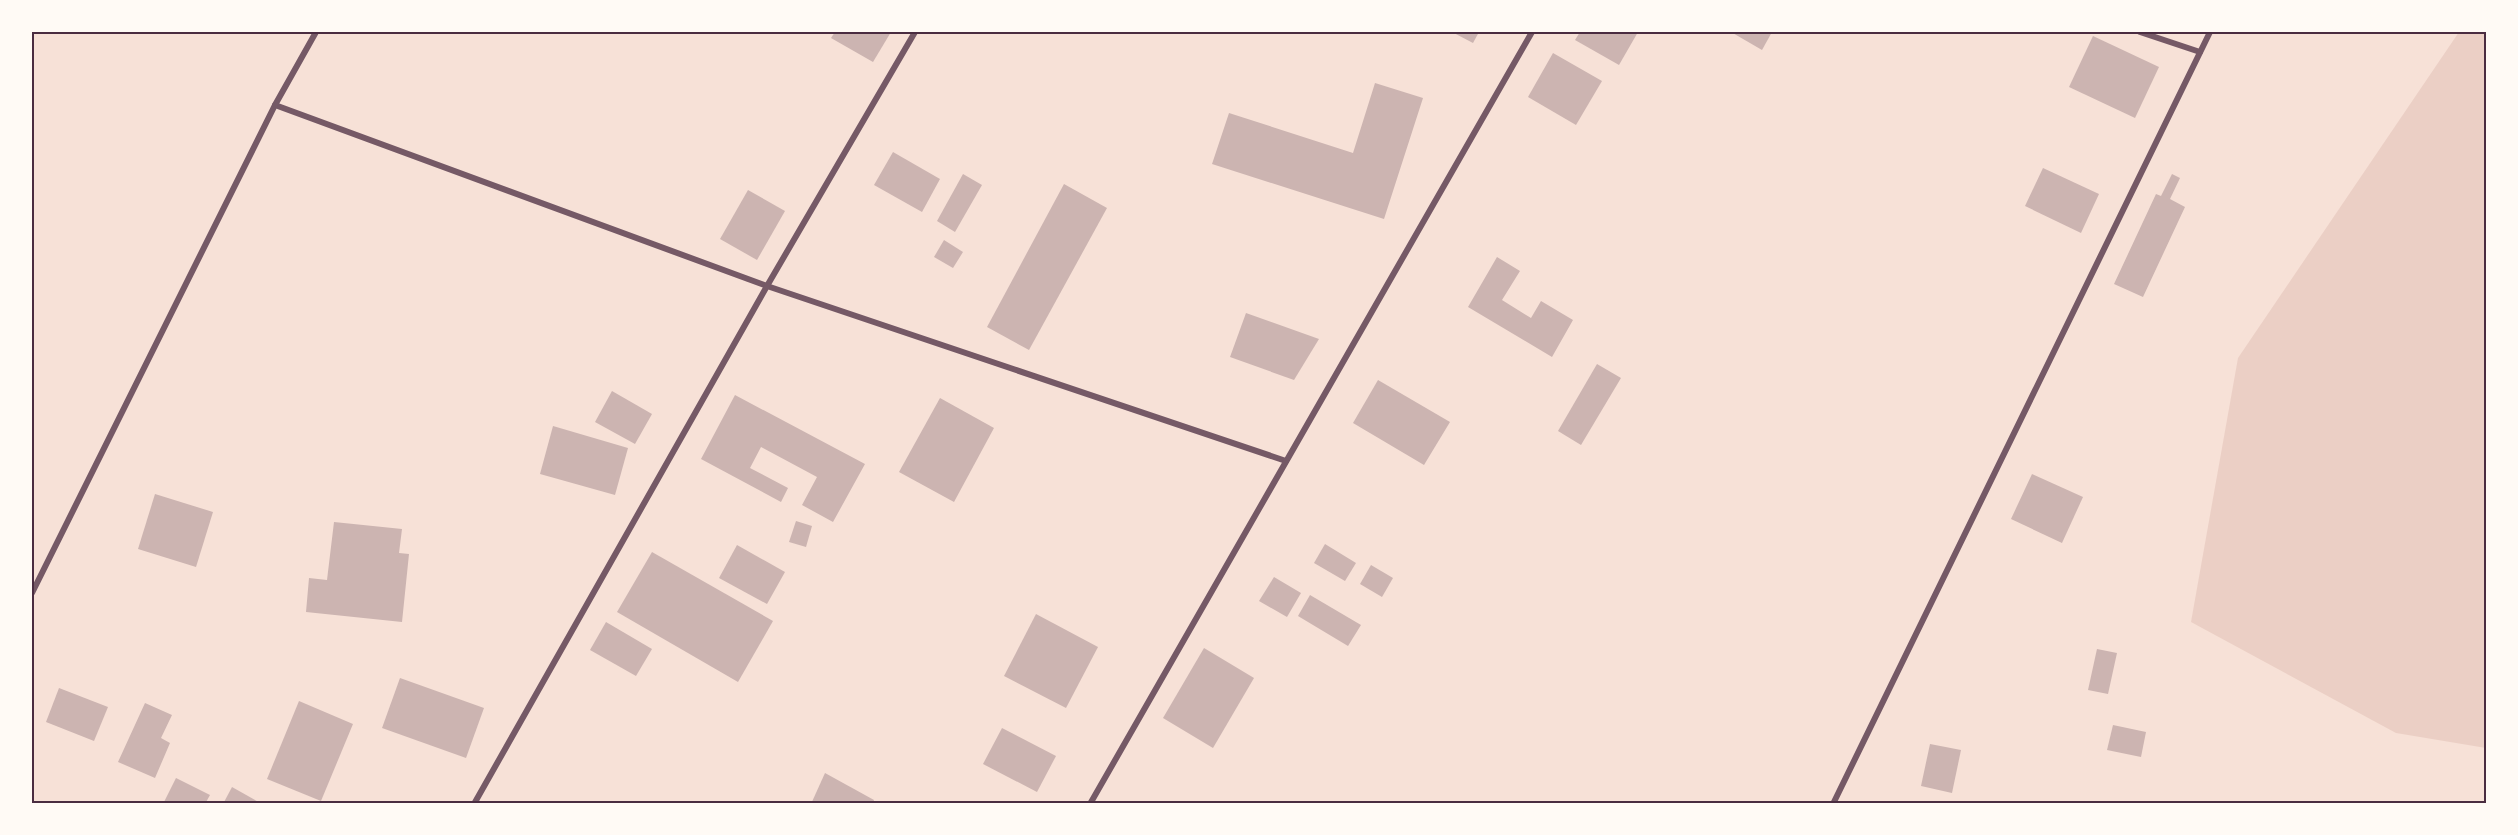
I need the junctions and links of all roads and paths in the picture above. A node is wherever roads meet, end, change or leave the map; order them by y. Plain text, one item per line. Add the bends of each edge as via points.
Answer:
1 (316, 32) edge
2 (915, 32) edge
3 (1532, 32) edge
4 (2140, 32) edge
5 (2210, 32) edge
6 (2200, 52) junction
7 (275, 105) junction
8 (767, 286) junction
9 (1286, 460) junction
10 (32, 593) edge
11 (474, 804) edge
12 (1090, 804) edge
13 (1833, 804) edge

1 - 7 street
2 - 8 street
3 - 9 street
4 - 6 street
5 - 6 street
6 - 13 street
7 - 8 street
7 - 10 street
8 - 9 street
8 - 11 street
9 - 12 street

